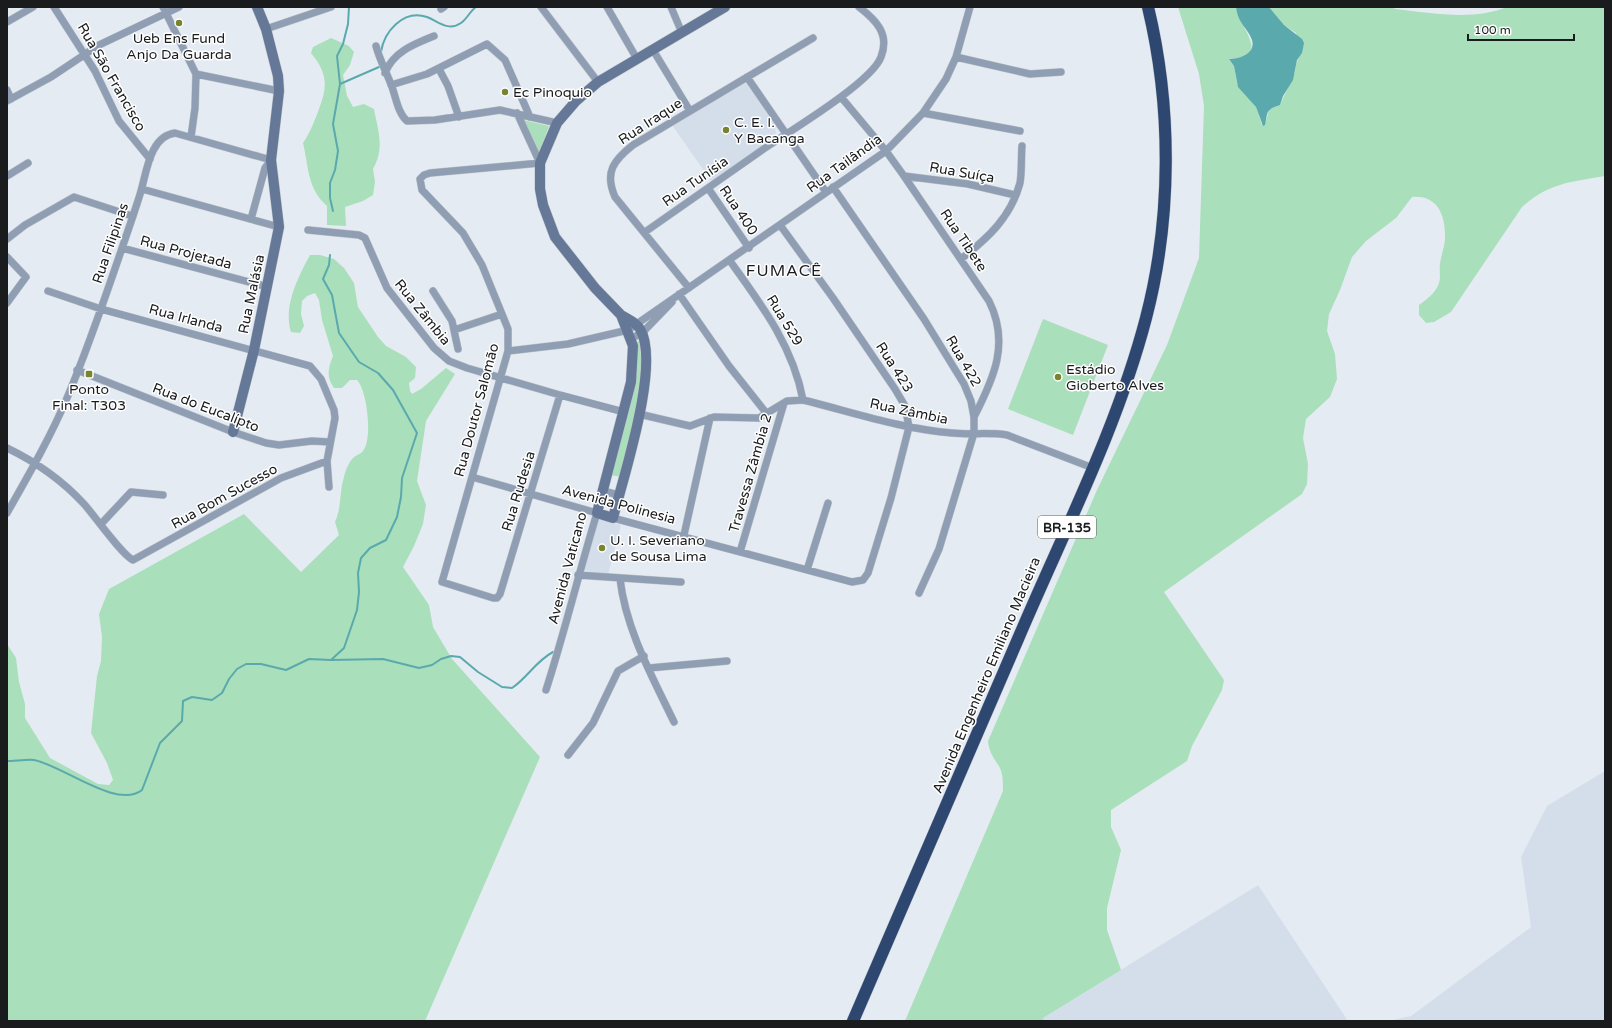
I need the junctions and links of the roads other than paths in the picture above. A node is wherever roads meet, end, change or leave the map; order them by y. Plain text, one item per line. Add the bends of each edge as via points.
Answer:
1 (33, 7) edge
2 (54, 7) edge
3 (179, 7) edge
4 (257, 7) edge
5 (331, 7) edge
6 (541, 7) edge
7 (607, 7) edge
8 (671, 7) edge
9 (725, 7) edge
10 (858, 7) edge
11 (970, 7) edge
12 (1148, 7) edge
13 (165, 10) edge
14 (7, 22) edge
15 (266, 29) junction
16 (682, 33) junction
17 (434, 36) dead end
18 (813, 38) dead end
19 (376, 46) dead end
20 (653, 50) junction
21 (85, 54) junction
22 (956, 57) junction
23 (637, 59) junction
24 (439, 68) junction
25 (1061, 72) dead end
26 (385, 73) junction
27 (196, 74) junction
28 (747, 77) junction
29 (598, 82) junction
30 (391, 85) junction
31 (7, 90) edge
32 (279, 91) junction
33 (841, 97) junction
34 (9, 100) edge
35 (690, 111) junction
36 (517, 113) junction
37 (923, 113) junction
38 (459, 117) junction
39 (530, 117) junction
40 (557, 123) junction
41 (1020, 131) dead end
42 (786, 134) junction
43 (191, 137) junction
44 (1022, 146) dead end
45 (886, 151) junction
46 (150, 158) junction
47 (271, 160) junction
48 (28, 163) dead end
49 (540, 163) junction
50 (7, 176) edge
51 (904, 176) junction
52 (833, 187) junction
53 (708, 188) junction
54 (142, 189) junction
55 (826, 192) junction
56 (1015, 195) junction
57 (132, 216) junction
58 (251, 219) junction
59 (780, 225) junction
60 (279, 227) junction
61 (308, 230) dead end
62 (645, 232) junction
63 (7, 239) edge
64 (122, 248) junction
65 (748, 248) junction
66 (7, 257) edge
67 (961, 259) junction
68 (730, 261) junction
69 (268, 287) junction
70 (689, 288) junction
71 (48, 291) dead end
72 (432, 291) dead end
73 (679, 294) junction
74 (7, 303) edge
75 (101, 309) junction
76 (502, 314) junction
77 (454, 330) junction
78 (632, 331) junction
79 (642, 333) junction
80 (458, 349) dead end
81 (254, 350) junction
82 (508, 351) junction
83 (77, 370) junction
84 (500, 377) junction
85 (560, 396) junction
86 (803, 400) junction
87 (784, 403) junction
88 (624, 412) junction
89 (639, 414) junction
90 (766, 414) junction
91 (974, 417) junction
92 (710, 418) junction
93 (909, 427) junction
94 (233, 432) junction
95 (974, 433) junction
96 (330, 442) junction
97 (7, 448) edge
98 (327, 461) junction
99 (36, 462) junction
100 (1093, 468) junction
101 (472, 477) junction
102 (329, 487) dead end
103 (603, 491) junction
104 (532, 494) junction
105 (163, 495) dead end
106 (619, 495) junction
107 (828, 503) dead end
108 (597, 513) junction
109 (7, 514) edge
110 (613, 518) junction
111 (101, 524) junction
112 (684, 535) junction
113 (740, 552) junction
114 (807, 570) junction
115 (578, 575) junction
116 (620, 579) junction
117 (681, 582) dead end
118 (852, 582) joint
119 (919, 593) dead end
120 (500, 594) joint
121 (644, 656) junction
122 (727, 661) dead end
123 (649, 668) junction
124 (546, 690) dead end
125 (674, 722) dead end
126 (568, 754) dead end
127 (853, 1021) edge

1 - 14 street
2 - 21 street, Rua São Francisco
3 - 13 street
4 - 15 street, Rua Malásia
5 - 15 street
6 - 29 street
7 - 23 street
8 - 16 street
9 - 16 street, Avenida Vaticano
10 - 33 street, Rua Tunísia via 879,25 884,37 884,47 882,57 874,70
11 - 22 street, Rua Tailândia
12 - 100 highway, Avenida Engenheiro Emiliano Macieira / BR-135 via 1155,40 1166,148 1158,262 1143,328
13 - 21 street
13 - 27 street
15 - 32 street, Rua Malásia via 276,64
16 - 20 street, Avenida Vaticano
17 - 26 street via 397,55 389,63
18 - 28 street, Rua Iraque
19 - 26 street
20 - 23 street, Avenida Vaticano
20 - 35 street
21 - 34 street via 32,89
21 - 46 street, Rua São Francisco via 119,120
22 - 25 street via 1030,74
22 - 37 street, Rua Tailândia via 946,79
23 - 29 street, Avenida Vaticano
24 - 30 street
24 - 38 street
24 - 39 street via 488,44 505,60
26 - 30 street
27 - 32 street
27 - 43 street
28 - 35 street, Rua Iraque
28 - 42 street
29 - 40 street, Avenida Vaticano via 576,101
30 - 38 street via 400,111 407,121
31 - 34 street
32 - 47 street, Rua Malásia
33 - 42 street, Rua Tunísia
33 - 45 street, Rua Tibete
35 - 62 street, Rua Iraque via 633,145 612,167 610,181 615,197
36 - 38 street via 500,110
36 - 39 street
36 - 49 street
37 - 41 street
37 - 45 street, Rua Tailândia
39 - 40 street
40 - 49 street, Avenida Vaticano
42 - 53 street, Rua Tunísia
42 - 55 street
43 - 46 street, Rua Filipinas via 175,133 168,135 160,141
43 - 47 street
44 - 56 street via 1020,182
45 - 51 street, Rua Tibete
45 - 52 street, Rua Tailândia
46 - 54 street, Rua Filipinas
47 - 58 street via 265,168
47 - 60 street, Rua Malásia
48 - 50 street
49 - 76 street, Rua Doutor Salomão via 430,173 420,179 422,190 454,222 473,247
49 - 78 street, Avenida Vaticano via 543,205 555,237
51 - 56 street, Rua Suíça via 968,184
51 - 67 street, Rua Tibete
52 - 55 street, Rua Tailândia
52 - 91 street, Rua 422 via 924,319 964,384
53 - 62 street, Rua Tunísia
53 - 65 street, Rua 400
54 - 57 street, Rua Filipinas
54 - 58 street
55 - 59 street, Rua Tailândia
56 - 67 street via 996,229
57 - 63 street via 74,197 25,225
57 - 64 street, Rua Filipinas
58 - 60 street
59 - 65 street, Rua Tailândia
59 - 93 street, Rua 423 via 896,389 905,406
60 - 69 street, Rua Malásia
61 - 84 street, Rua Zâmbia via 359,235 366,240 387,288 443,357 457,365
62 - 70 street, Rua Iraque
64 - 69 street, Rua Projetada
64 - 75 street, Rua Filipinas
65 - 68 street, Rua Tailândia
66 - 74 street via 26,277
67 - 91 street, Rua Tibete via 996,314 1000,337 990,387
68 - 70 street, Rua Tailândia
68 - 86 street, Rua 529 via 785,344 798,374
69 - 81 street, Rua Malásia
70 - 73 street, Rua Tailândia
71 - 75 street, Rua Irlanda
72 - 77 street via 448,314
73 - 78 street, Rua Tailândia
73 - 79 street, Rua Tailândia
73 - 90 street
75 - 81 street, Rua Irlanda
75 - 83 street, Rua Filipinas
76 - 77 street
76 - 82 street, Rua Doutor Salomão via 508,329
77 - 80 street
78 - 79 street, Avenida Vaticano
78 - 82 street via 568,344
78 - 88 street, Avenida Vaticano via 634,366
79 - 89 street, Avenida Vaticano via 646,351
81 - 94 street, Rua Malásia
81 - 96 street, Rua Irlanda via 310,366 321,380 334,410
82 - 84 street, Rua Doutor Salomão
83 - 94 street, Rua do Eucalípto
83 - 99 street
84 - 85 street, Rua Zâmbia
84 - 101 street, Rua Doutor Salomão
85 - 88 street, Rua Zâmbia
85 - 104 street, Rua Rudesia
86 - 87 street, Rua Zâmbia
86 - 93 street, Rua Zâmbia
87 - 90 street, Rua Zâmbia
87 - 113 street, Travessa Zâmbia 2
88 - 103 street, Avenida Vaticano
89 - 92 street, Rua Zâmbia via 690,426
89 - 106 street, Avenida Vaticano
90 - 92 street, Rua Zâmbia via 753,418
91 - 95 street, Rua 422
92 - 112 street
93 - 95 street, Rua Zâmbia
93 - 118 street, Rua 423 via 868,573 863,580
94 - 96 street, Rua do Eucalípto via 279,445 312,441
95 - 100 street, Rua Zâmbia via 995,432 1007,435
95 - 119 street, Rua 422 via 939,549
96 - 98 street
97 - 99 street
98 - 102 street
98 - 111 street, Rua Bom Sucesso via 281,478 136,559 129,558
99 - 109 street
99 - 111 street via 83,503
100 - 127 highway, Avenida Engenheiro Emiliano Macieira / BR-135
101 - 104 street, Avenida Polinesia
101 - 120 street, Rua Doutor Salomão via 442,580 446,584 493,598
103 - 106 street
103 - 108 street, Avenida Vaticano
104 - 108 street, Avenida Polinesia
104 - 120 street, Rua Rudesia
105 - 111 street via 132,492
106 - 110 street, Avenida Vaticano
107 - 114 street
108 - 110 street, Avenida Polinesia
108 - 115 street, Avenida Vaticano
110 - 112 street, Avenida Polinesia
112 - 113 street, Avenida Polinesia
113 - 114 street, Avenida Polinesia
114 - 118 street, Avenida Polinesia
115 - 116 street
115 - 124 street, Avenida Vaticano via 562,640
116 - 117 street
116 - 121 street via 626,616
121 - 123 street
121 - 126 street via 618,671 593,723
122 - 123 street
123 - 125 street

